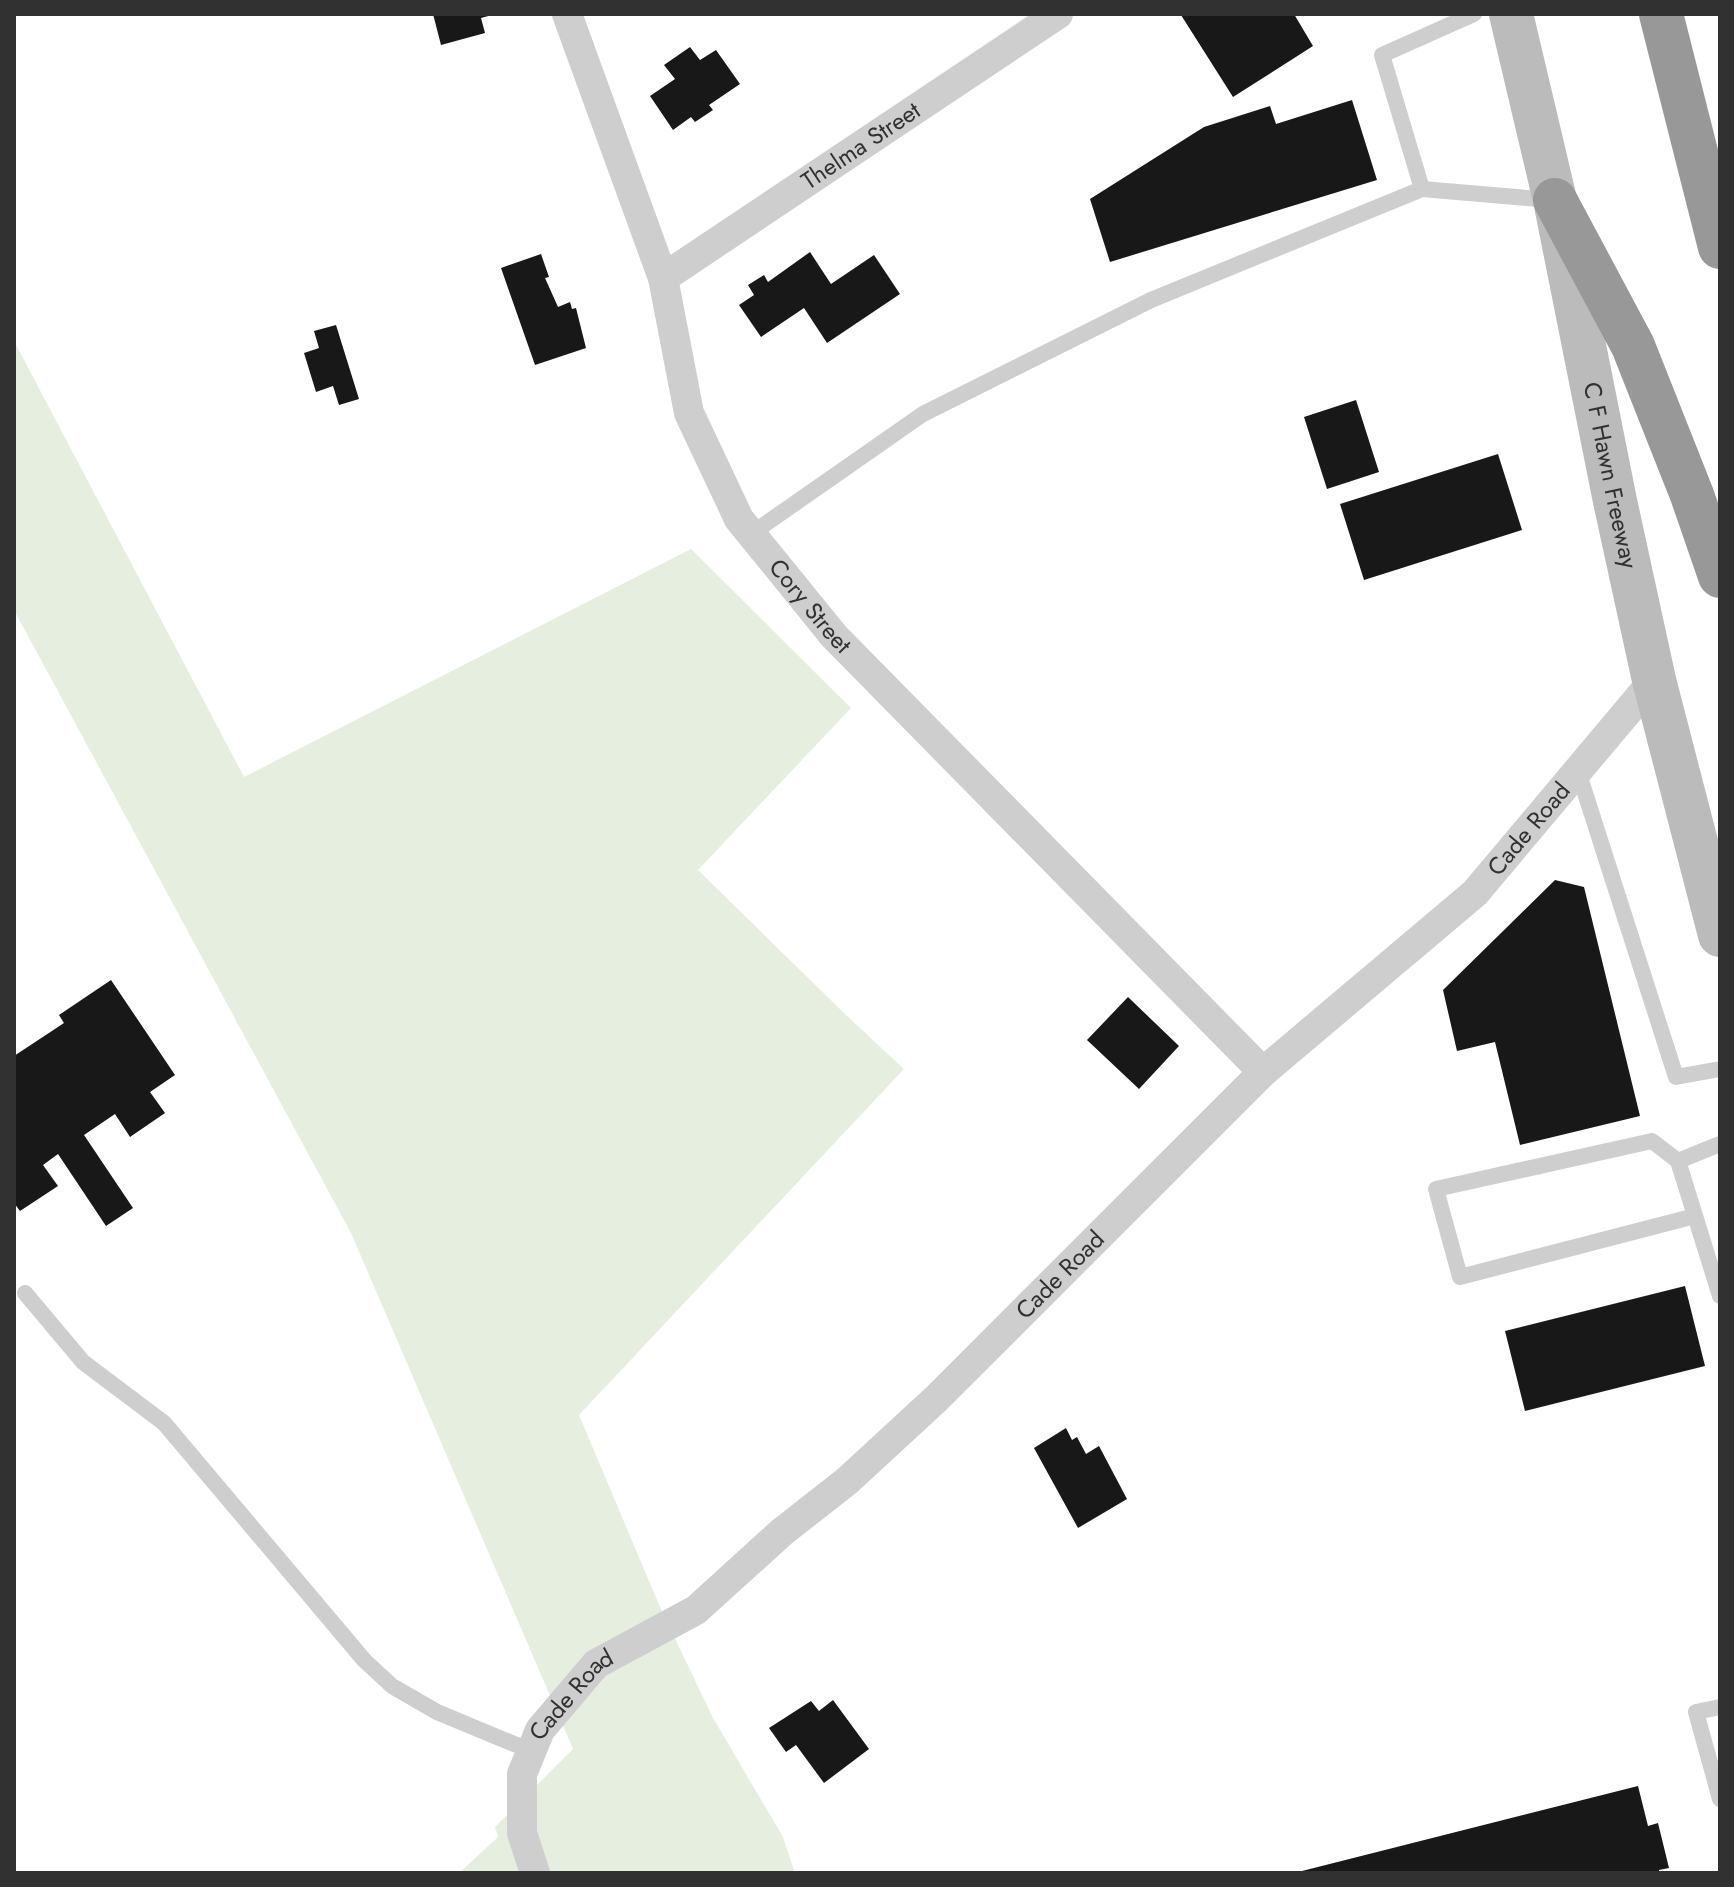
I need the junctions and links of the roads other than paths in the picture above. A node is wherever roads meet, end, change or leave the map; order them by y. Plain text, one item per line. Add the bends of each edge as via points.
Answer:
1 (567, 14) edge
2 (1058, 14) edge
3 (1474, 14) edge
4 (1511, 14) edge
5 (1661, 14) edge
6 (1422, 189) junction
7 (1555, 200) junction
8 (1720, 247) edge
9 (663, 278) junction
10 (751, 534) junction
11 (1720, 576) edge
12 (1654, 680) junction
13 (1578, 771) junction
14 (1720, 935) edge
15 (1720, 1069) edge
16 (1263, 1072) junction
17 (1720, 1144) edge
18 (1678, 1161) junction
19 (1695, 1216) junction
20 (25, 1293) dead end
21 (1720, 1296) edge
22 (1720, 1707) edge
23 (531, 1751) junction
24 (1720, 1799) edge
25 (535, 1873) edge

1 - 9 street, Cory Street
2 - 9 street, Thelma Street
3 - 6 lane via 1382,55
4 - 7 main road, C F Hawn Freeway
5 - 8 highway
6 - 7 lane
6 - 10 lane via 1151,300 923,414
7 - 11 highway via 1633,346
7 - 12 main road, C F Hawn Freeway
9 - 10 street, Cory Street via 689,413
10 - 16 street, Cory Street via 834,636
12 - 13 street, Cade Road
12 - 14 main road, C F Hawn Freeway
13 - 15 lane via 1676,1077
13 - 16 street, Cade Road via 1475,893
16 - 23 street, Cade Road via 847,1481 696,1610 596,1664 540,1730
17 - 18 lane
18 - 19 lane
18 - 19 lane via 1652,1141 1436,1189 1460,1277
19 - 21 lane
20 - 23 lane via 83,1362 164,1423 364,1660 392,1686 437,1712
22 - 24 lane via 1696,1712
23 - 25 street, Cade Road via 522,1774 522,1833

